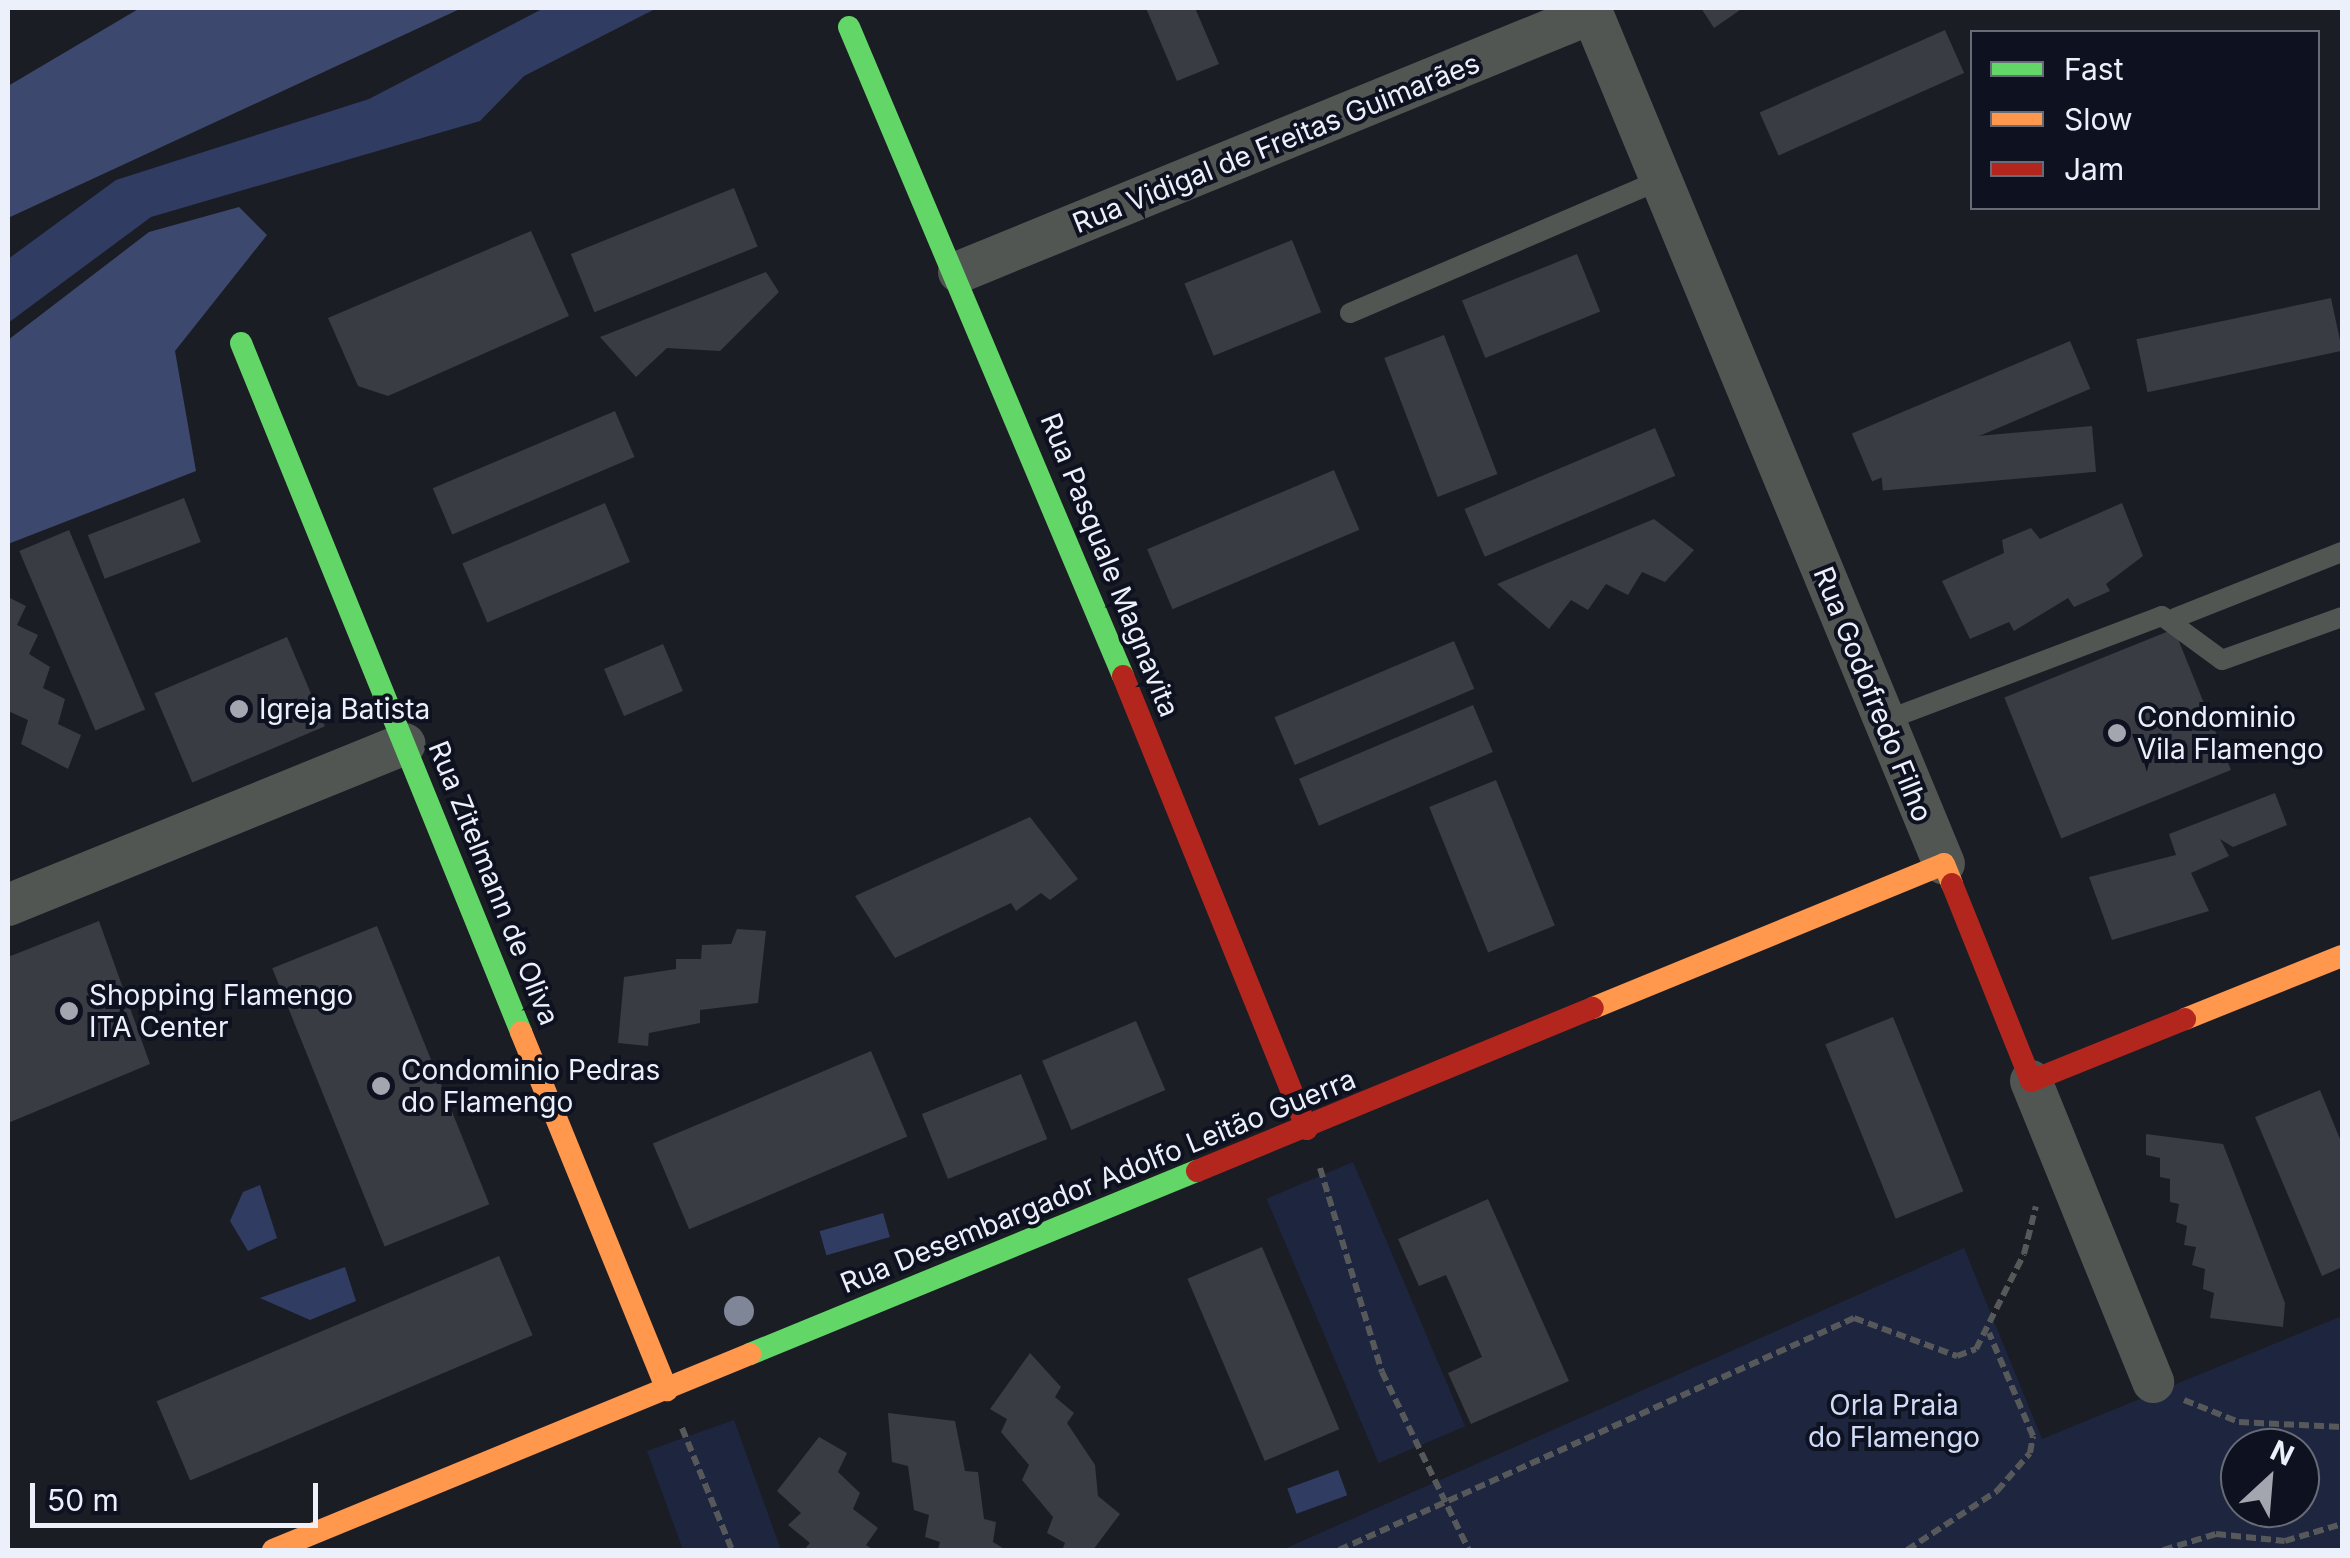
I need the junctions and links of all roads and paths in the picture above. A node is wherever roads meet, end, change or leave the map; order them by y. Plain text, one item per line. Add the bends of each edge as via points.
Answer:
1 (1591, 10) edge
2 (850, 27) dead end
3 (1662, 180) junction
4 (959, 272) junction
5 (1350, 313) dead end
6 (241, 344) dead end
7 (2342, 552) edge
8 (2342, 617) edge
9 (2175, 618) junction
10 (1884, 721) junction
11 (405, 744) junction
12 (1944, 864) junction
13 (8, 905) edge
14 (2342, 956) edge
15 (2031, 1081) junction
16 (1307, 1129) junction
17 (2030, 1186) dead end
18 (1990, 1333) junction
19 (2153, 1382) joint
20 (667, 1390) junction
21 (2342, 1427) edge
22 (1444, 1504) junction
23 (2342, 1524) edge
24 (274, 1550) edge
25 (732, 1550) edge
26 (1339, 1550) edge
27 (1469, 1550) edge
28 (1907, 1550) edge
29 (2163, 1550) edge

1 - 3 street, Rua Godofredo Filho
1 - 4 street, Rua Vidigal de Freitas Guimarães
2 - 4 street, Rua Pasquale Magnavita
3 - 5 lane
3 - 10 street, Rua Godofredo Filho
4 - 16 street, Rua Pasquale Magnavita
6 - 11 street, Rua Zitelmann de Oliva
7 - 9 lane
8 - 9 lane via 2222,660
9 - 10 lane
10 - 12 street, Rua Godofredo Filho
11 - 13 street
11 - 20 street, Rua Zitelmann de Oliva
12 - 15 street, Rua Godofredo Filho
12 - 16 street, Rua Desembargador Adolfo Leitão Guerra
14 - 15 street
15 - 19 street, Rua Godofredo Filho
16 - 20 street, Rua Desembargador Adolfo Leitão Guerra
16 - 22 path via 1382,1372
17 - 18 path via 2036,1216
18 - 22 path via 1957,1356 1854,1318
18 - 28 path via 2032,1436 2030,1454 1998,1491
19 - 21 path via 2240,1422
20 - 24 street, Rua Desembargador Adolfo Leitão Guerra
20 - 25 path
22 - 26 path
22 - 27 path
23 - 29 path via 2284,1542 2216,1534

